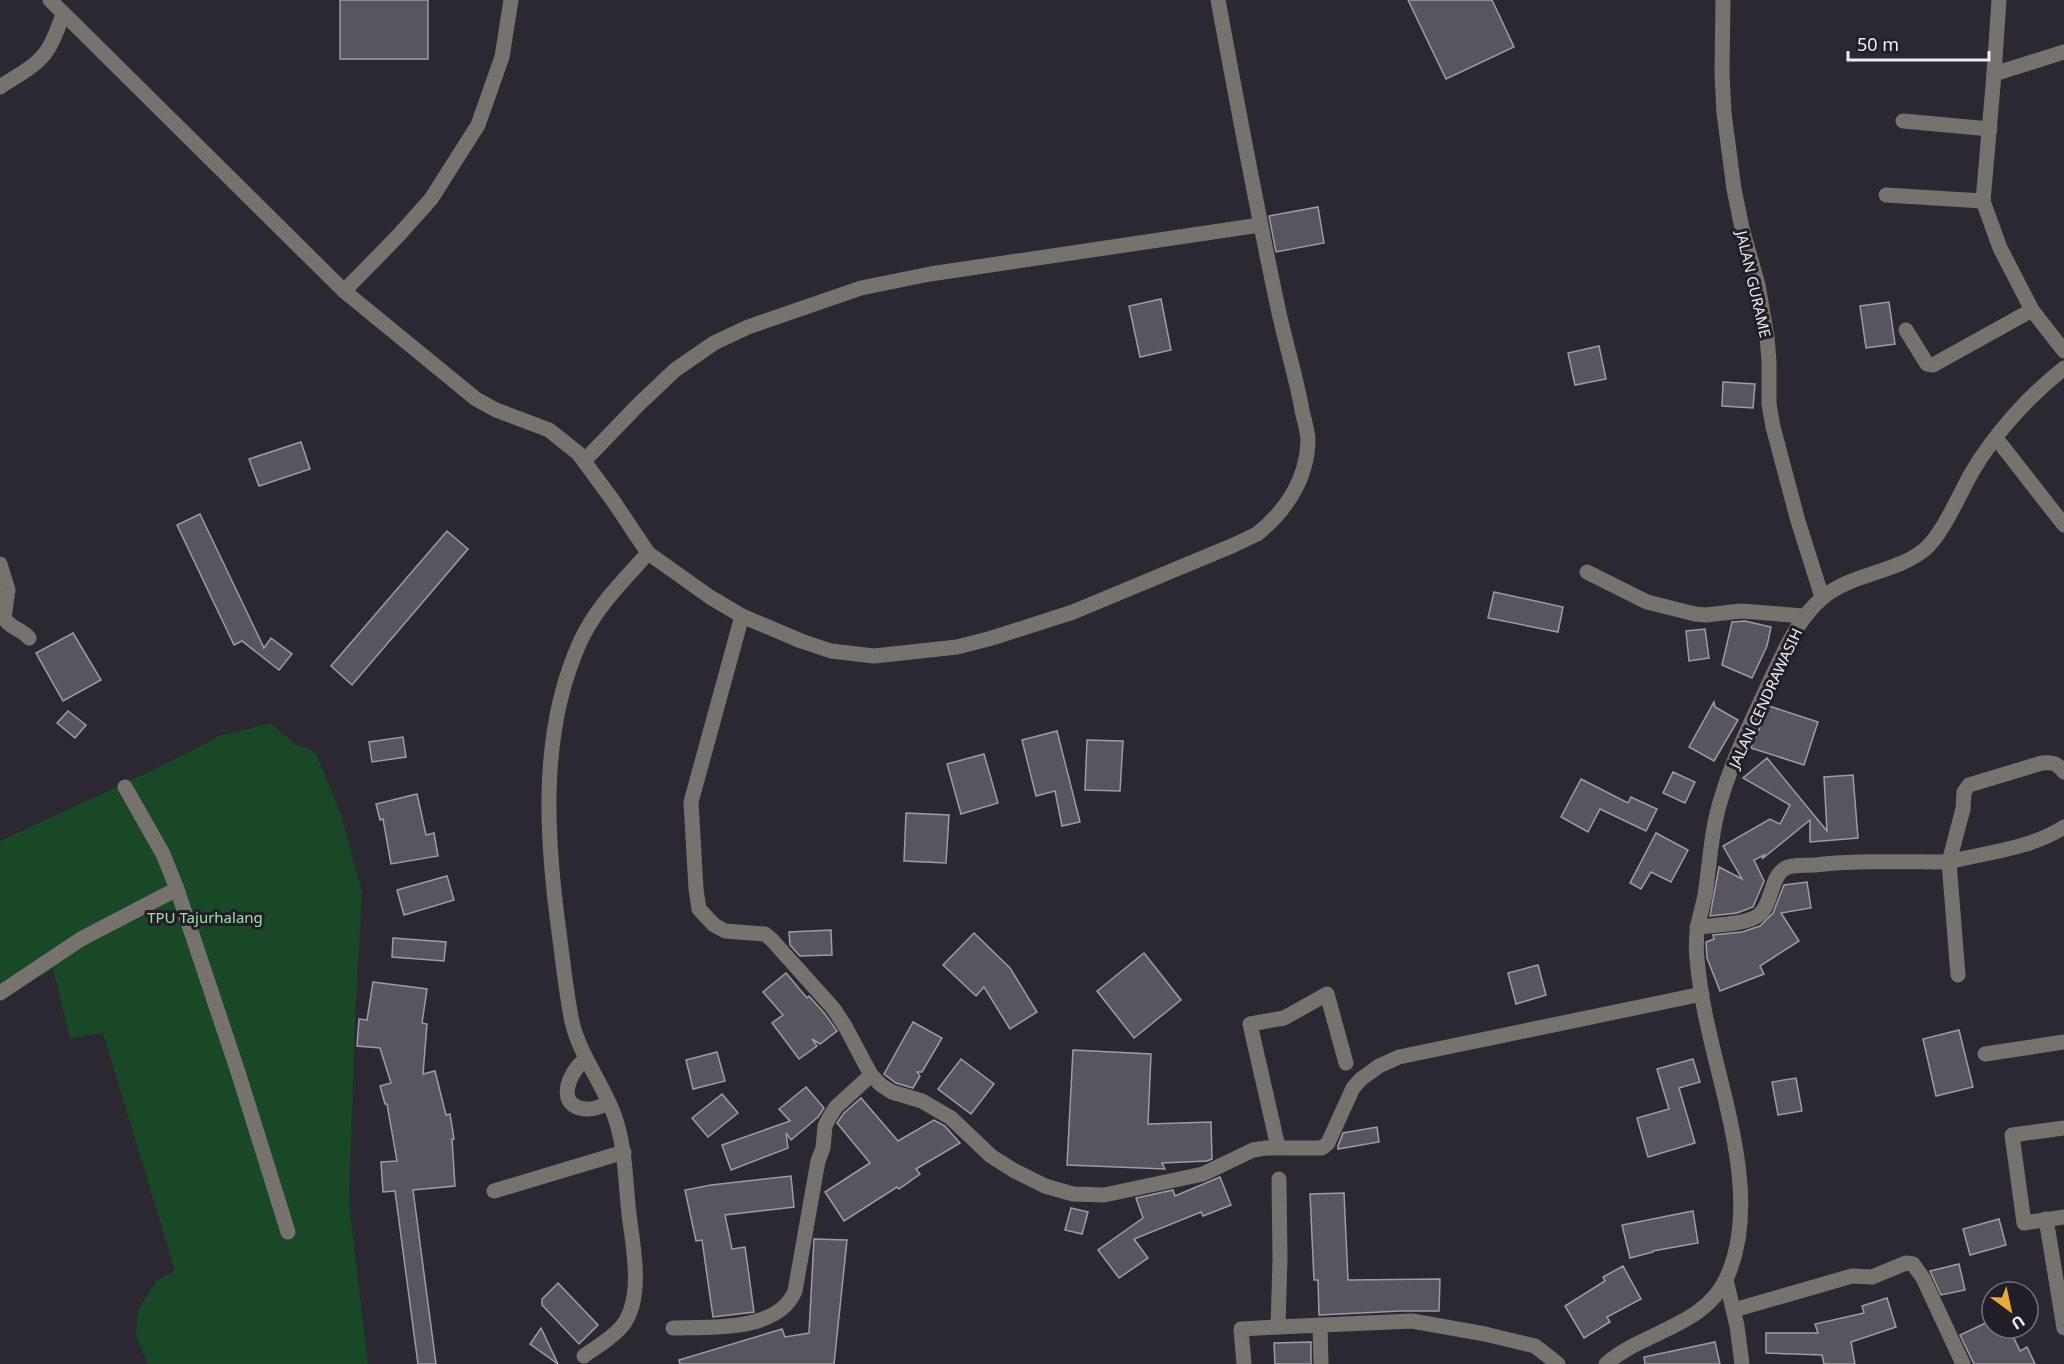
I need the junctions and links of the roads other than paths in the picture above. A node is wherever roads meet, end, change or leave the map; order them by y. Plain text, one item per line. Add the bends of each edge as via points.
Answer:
1 (50, 0) edge
2 (511, 0) edge
3 (1218, 0) edge
4 (1723, 0) edge
5 (1999, 0) edge
6 (63, 14) junction
7 (2064, 52) edge
8 (1994, 74) junction
9 (0, 87) edge
10 (1902, 121) dead end
11 (1990, 129) junction
12 (1886, 195) dead end
13 (1983, 201) junction
14 (1260, 225) junction
15 (344, 291) junction
16 (2032, 310) junction
17 (1906, 330) dead end
18 (2064, 351) edge
19 (2064, 368) edge
20 (1996, 438) junction
21 (584, 461) junction
22 (2064, 525) edge
23 (648, 553) junction
24 (0, 564) edge
25 (1587, 572) dead end
26 (1822, 597) junction
27 (742, 616) junction
28 (1804, 616) junction
29 (29, 638) dead end
30 (2064, 772) edge
31 (124, 787) dead end
32 (2064, 827) edge
33 (1949, 862) junction
34 (177, 889) junction
35 (1697, 927) junction
36 (1958, 975) dead end
37 (0, 993) edge
38 (1702, 994) junction
39 (2064, 1042) edge
40 (1984, 1054) dead end
41 (585, 1060) junction
42 (1346, 1063) dead end
43 (871, 1075) junction
44 (609, 1103) junction
45 (2064, 1128) edge
46 (1278, 1147) junction
47 (624, 1152) junction
48 (1279, 1179) dead end
49 (494, 1191) dead end
50 (2064, 1217) edge
51 (2046, 1219) junction
52 (288, 1232) dead end
53 (1726, 1280) junction
54 (1734, 1310) junction
55 (1320, 1325) junction
56 (1278, 1327) junction
57 (673, 1328) dead end
58 (2064, 1328) edge
59 (584, 1356) dead end
60 (1244, 1364) edge
61 (1321, 1364) edge
62 (1558, 1364) edge
63 (1606, 1364) edge
64 (1742, 1364) edge
65 (1963, 1364) edge

1 - 6 street
2 - 15 street via 502,57 478,125 431,199
3 - 14 street
4 - 26 street, JALAN GURAME via 1724,113 1736,199 1767,337 1769,404 1798,521
5 - 8 street
6 - 9 street via 44,55
6 - 15 street
7 - 8 street
8 - 11 street
10 - 11 street
11 - 13 street
12 - 13 street
13 - 16 street via 2000,248
14 - 21 street via 930,274 861,288 748,327 714,343 675,369
14 - 27 street via 1308,440 1301,478 1289,501 1274,521 1257,534 1073,612 957,647 874,656 831,651
15 - 21 street via 476,399 549,430
16 - 17 street via 1933,365 1926,364
16 - 18 street
19 - 20 street, JALAN CENDRAWASIH via 2028,400
20 - 22 street
20 - 26 street, JALAN CENDRAWASIH via 1925,549 1898,564 1846,582
21 - 23 street
23 - 27 street
23 - 41 street via 609,596 580,643 552,745 550,860 573,1023
24 - 29 street via 8,590 4,618
25 - 28 street via 1647,602 1695,614 1741,611
26 - 28 street, JALAN CENDRAWASIH
27 - 43 street via 691,802 699,909 714,925 725,930 765,934 772,940 833,1008
28 - 35 street, JALAN CENDRAWASIH via 1740,746 1720,800
30 - 33 street via 2059,764 2042,763 1969,785 1964,792 1964,809
31 - 34 street via 163,854
32 - 33 street via 2029,843
33 - 35 street via 1844,862 1788,867 1780,872 1760,914
33 - 36 street
34 - 37 street via 81,939
34 - 52 street
35 - 38 street, JALAN CENDRAWASIH
38 - 46 street via 1399,1057 1379,1066 1353,1088 1328,1143 1322,1148
38 - 53 street, JALAN CENDRAWASIH via 1741,1179 1737,1248
39 - 40 street
41 - 44 street
41 - 44 street via 570,1076 567,1095 576,1106 586,1110
42 - 46 street via 1327,994 1284,1018 1250,1024
43 - 46 street via 892,1092 922,1101 951,1118 991,1156 1013,1170 1073,1194 1104,1195 1203,1174 1253,1150
43 - 57 street via 836,1107 825,1126 795,1291 789,1303 752,1323
44 - 47 street
45 - 51 street via 2012,1135 2024,1222
47 - 49 street
47 - 59 street via 635,1247 633,1294 623,1325
48 - 56 street
50 - 51 street
51 - 58 street
53 - 54 street
53 - 63 street, JALAN CENDRAWASIH via 1710,1302 1687,1320 1625,1350
54 - 64 street
54 - 65 street via 1852,1276 1872,1277 1906,1263 1913,1264
55 - 56 street
55 - 61 street
55 - 62 street via 1412,1321 1535,1346
56 - 60 street via 1241,1329

